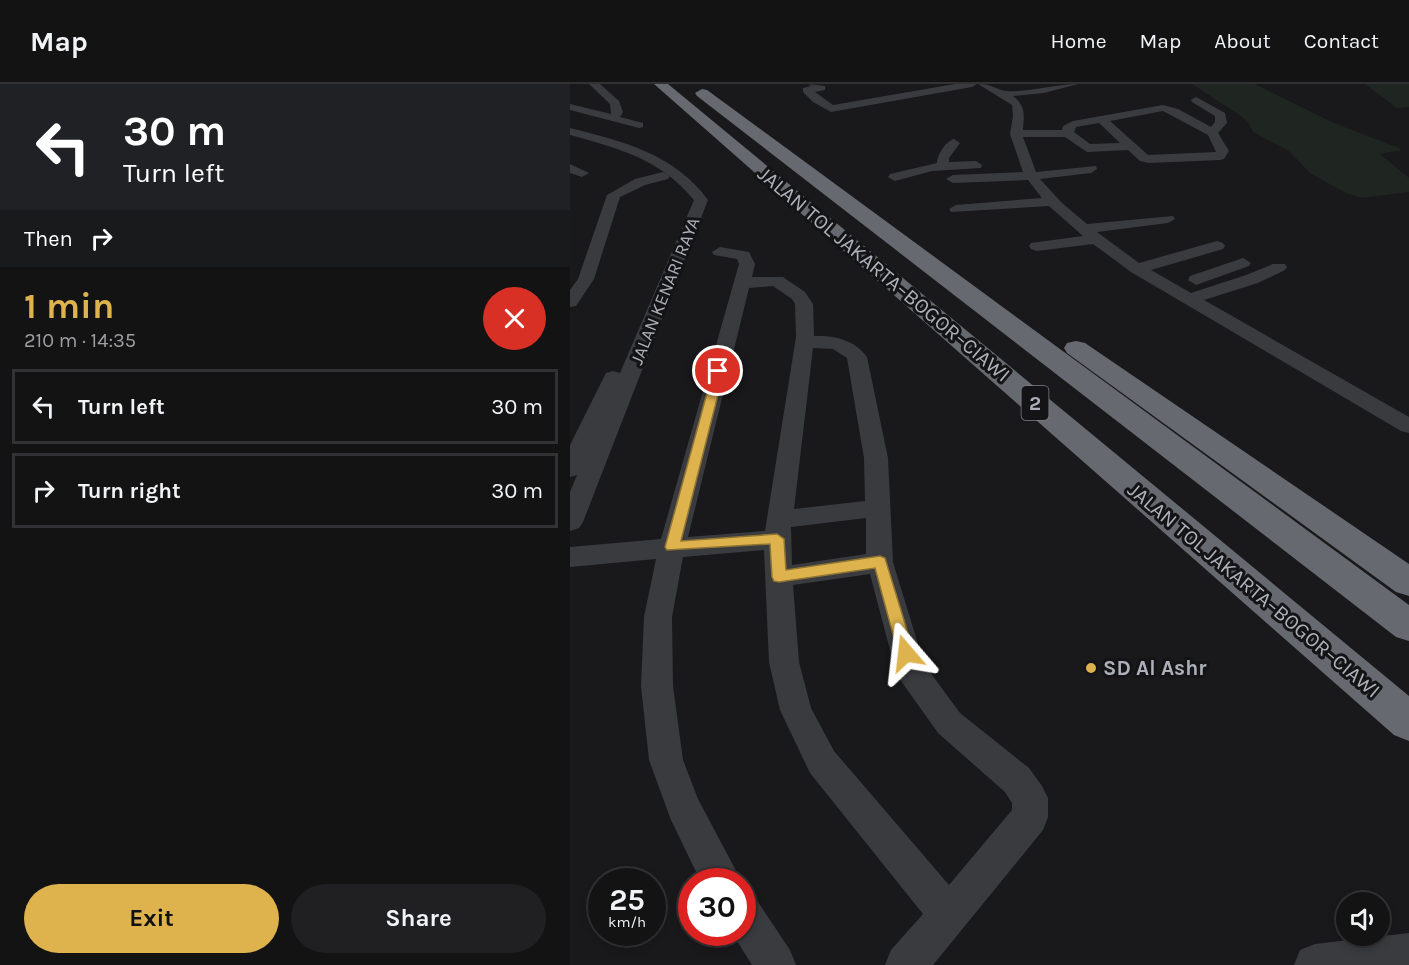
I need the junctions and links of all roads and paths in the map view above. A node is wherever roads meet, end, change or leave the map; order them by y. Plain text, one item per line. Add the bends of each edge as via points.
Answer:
1 (594, 84) edge
2 (660, 84) edge
3 (690, 84) edge
4 (814, 84) edge
5 (1073, 84) edge
6 (988, 86) edge
7 (1055, 86) edge
8 (1196, 100) dead end
9 (570, 107) edge
10 (618, 119) junction
11 (1101, 119) junction
12 (639, 125) dead end
13 (1068, 133) junction
14 (1017, 134) junction
15 (1212, 134) junction
16 (572, 135) edge
17 (954, 143) dead end
18 (1133, 146) junction
19 (943, 166) junction
20 (1091, 169) dead end
21 (895, 177) dead end
22 (671, 178) junction
23 (953, 179) dead end
24 (1038, 182) junction
25 (990, 191) dead end
26 (956, 209) dead end
27 (1168, 219) dead end
28 (1090, 234) junction
29 (1037, 246) dead end
30 (1216, 246) dead end
31 (720, 252) dead end
32 (1243, 263) dead end
33 (1279, 267) dead end
34 (1137, 269) junction
35 (742, 283) junction
36 (1170, 288) junction
37 (1190, 299) junction
38 (978, 300) junction
39 (570, 302) edge
40 (804, 343) junction
41 (617, 388) junction
42 (1409, 426) edge
43 (570, 469) edge
44 (878, 508) junction
45 (570, 522) edge
46 (778, 529) junction
47 (672, 547) junction
48 (570, 557) edge
49 (880, 562) junction
50 (779, 577) junction
51 (1409, 582) edge
52 (1409, 626) edge
53 (1409, 722) edge
54 (714, 868) edge
55 (949, 915) junction
56 (756, 942) edge
57 (1409, 953) edge
58 (765, 961) edge
59 (906, 965) edge
60 (1315, 965) edge

1 - 10 street via 617,107
2 - 53 highway, JALAN TOL JAKARTA–BOGOR–CIAWI / 2
3 - 38 highway, JALAN TOL JAKARTA–BOGOR–CIAWI / 2
4 - 6 street via 821,88 807,90 831,109
5 - 7 street
6 - 7 street
6 - 14 street via 1013,100 1019,108
8 - 15 street via 1221,116 1221,123
9 - 10 street
10 - 12 street
10 - 16 street
11 - 13 street via 1073,124 1067,128
11 - 15 street via 1163,108
11 - 18 street
13 - 14 street
13 - 18 street via 1087,148
14 - 24 street
15 - 18 street via 1223,151 1220,156 1157,160 1144,158
16 - 22 street, JALAN KENARI RAYA via 648,154
17 - 19 street via 943,158
19 - 21 street
19 - 24 street
20 - 24 street
22 - 39 street via 640,182 614,195 582,263 586,279
22 - 41 street, JALAN KENARI RAYA via 701,200 688,218
23 - 24 street
24 - 25 street
24 - 26 street
24 - 28 street
27 - 28 street
28 - 29 street
28 - 34 street
30 - 34 street
31 - 35 street via 738,252 746,258
32 - 36 street
33 - 37 street
34 - 36 street
35 - 40 street via 777,281 799,296 804,304
35 - 47 street
36 - 37 street
37 - 42 street
38 - 51 highway via 1025,315 1047,328
38 - 52 highway, JALAN TOL JAKARTA–BOGOR–CIAWI / 2
40 - 44 street via 834,343 857,357 876,458
40 - 46 street
41 - 43 street, JALAN KENARI RAYA
41 - 45 street, JALAN KENARI RAYA
44 - 46 street
44 - 49 street
46 - 47 street
46 - 50 street
47 - 48 street
47 - 54 street via 658,617 657,686 666,760 688,817
49 - 50 street
49 - 55 street via 910,669 949,723 1017,780 1030,798 1030,817
50 - 55 street via 784,662 796,710 822,762
55 - 59 street
56 - 58 street
57 - 60 street

